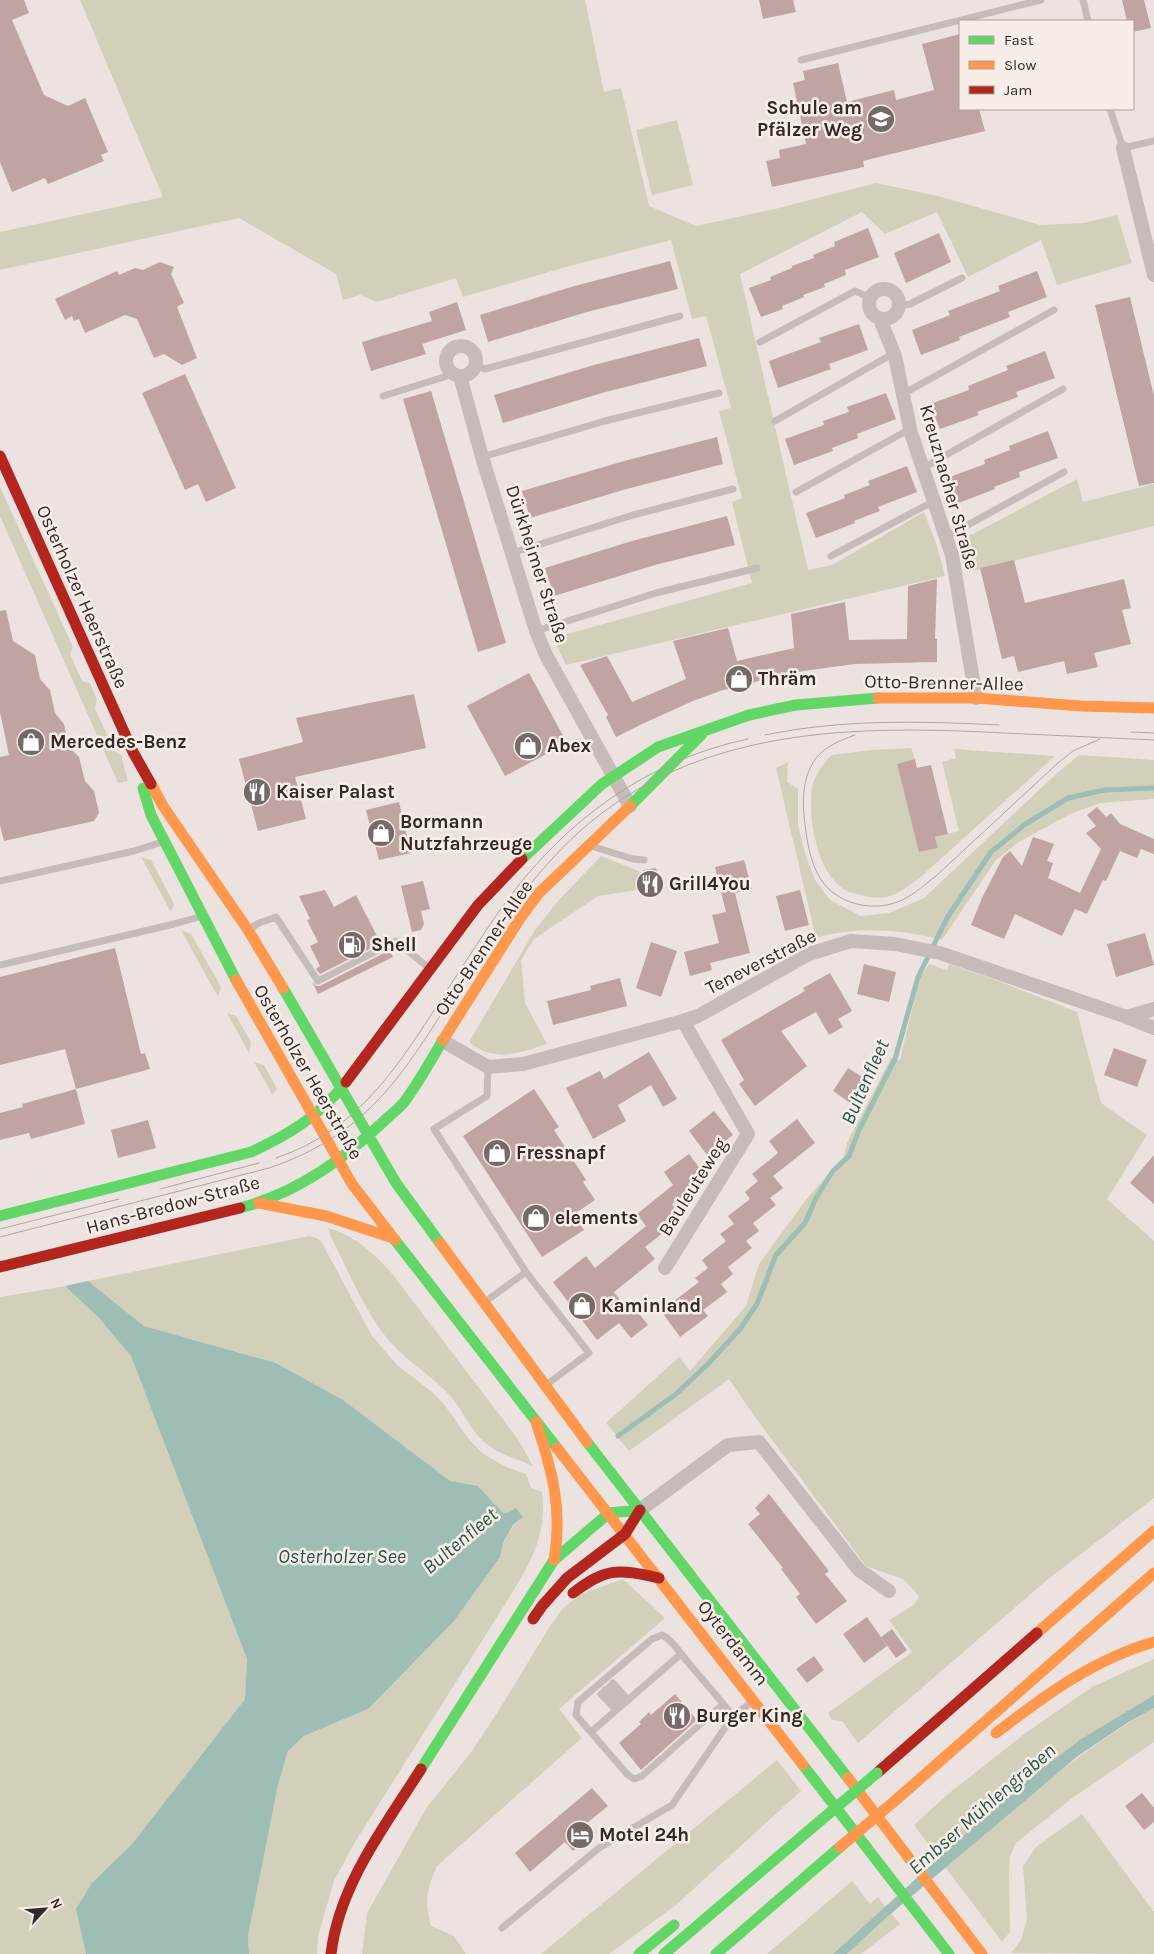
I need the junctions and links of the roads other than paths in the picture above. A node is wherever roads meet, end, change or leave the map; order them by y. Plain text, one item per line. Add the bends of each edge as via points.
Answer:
1 (1041, 0) edge
2 (1083, 0) edge
3 (959, 20) edge
4 (961, 20) edge
5 (1088, 20) edge
6 (801, 60) dead end
7 (1110, 110) edge
8 (1154, 141) edge
9 (1123, 148) junction
10 (1154, 274) edge
11 (962, 278) dead end
12 (869, 297) junction
13 (899, 306) junction
14 (1054, 310) dead end
15 (680, 316) dead end
16 (880, 319) junction
17 (760, 342) dead end
18 (894, 354) junction
19 (476, 365) junction
20 (456, 375) junction
21 (1063, 389) dead end
22 (719, 393) dead end
23 (903, 394) junction
24 (383, 396) dead end
25 (775, 421) dead end
26 (910, 429) junction
27 (482, 457) junction
28 (0, 458) edge
29 (923, 468) junction
30 (1064, 472) dead end
31 (733, 489) dead end
32 (796, 492) dead end
33 (934, 501) junction
34 (946, 537) junction
35 (512, 553) junction
36 (831, 556) dead end
37 (757, 568) dead end
38 (536, 631) junction
39 (976, 698) junction
40 (1154, 708) edge
41 (707, 729) junction
42 (133, 752) junction
43 (612, 776) junction
44 (630, 806) junction
45 (164, 841) junction
46 (586, 844) junction
47 (644, 860) dead end
48 (0, 881) edge
49 (202, 916) junction
50 (248, 930) junction
51 (0, 965) edge
52 (430, 969) junction
53 (1154, 1009) edge
54 (1128, 1017) junction
55 (683, 1022) junction
56 (1154, 1028) edge
57 (443, 1041) junction
58 (488, 1067) junction
59 (342, 1087) junction
60 (313, 1117) junction
61 (369, 1135) junction
62 (337, 1158) junction
63 (258, 1203) junction
64 (0, 1216) edge
65 (393, 1238) junction
66 (0, 1267) edge
67 (665, 1268) dead end
68 (526, 1272) junction
69 (483, 1303) junction
70 (519, 1351) joint
71 (503, 1380) joint
72 (545, 1387) junction
73 (536, 1422) junction
74 (640, 1510) junction
75 (609, 1513) junction
76 (1154, 1531) edge
77 (625, 1534) junction
78 (554, 1560) junction
79 (1154, 1573) edge
80 (659, 1578) junction
81 (889, 1591) dead end
82 (1154, 1642) edge
83 (681, 1654) junction
84 (754, 1701) junction
85 (723, 1704) junction
86 (622, 1705) junction
87 (734, 1716) junction
88 (591, 1732) junction
89 (983, 1742) dead end
90 (966, 1751) dead end
91 (947, 1756) junction
92 (370, 1874) dead end
93 (740, 1889) junction
94 (718, 1894) dead end
95 (682, 1919) dead end
96 (351, 1921) dead end
97 (502, 1928) dead end
98 (331, 1954) edge
99 (639, 1954) edge
100 (664, 1954) edge
101 (716, 1954) edge
102 (949, 1954) edge
103 (982, 1954) edge

1 - 4 lane
2 - 5 lane
3 - 6 lane
7 - 9 lane
8 - 9 lane
9 - 10 street
11 - 13 lane via 910,304
12 - 13 street via 883,288 891,290 898,297
12 - 16 street, Kreuznacher Straße via 868,306 872,314
12 - 17 lane via 855,291
13 - 16 street via 895,314
14 - 23 lane
15 - 19 lane via 485,369
16 - 18 street, Kreuznacher Straße
18 - 23 street, Kreuznacher Straße
18 - 25 lane
19 - 20 street via 470,374
19 - 20 street, Dürkheimer Straße via 470,348 452,348 446,365
20 - 24 lane
20 - 27 street, Dürkheimer Straße
21 - 29 lane
22 - 27 lane via 605,421
23 - 26 street, Kreuznacher Straße
26 - 29 street, Kreuznacher Straße
26 - 32 lane
27 - 35 street, Dürkheimer Straße
28 - 42 main road, Osterholzer Heerstraße
29 - 33 street, Kreuznacher Straße
30 - 34 lane
31 - 35 lane via 633,515
33 - 34 street, Kreuznacher Straße
33 - 36 lane
34 - 39 street, Kreuznacher Straße via 952,555
35 - 38 street, Dürkheimer Straße
37 - 38 lane via 656,593
38 - 43 street, Dürkheimer Straße
39 - 40 main road, Otto-Brenner-Allee
39 - 41 main road, Otto-Brenner-Allee via 891,697 796,705 749,715
41 - 43 main road, Otto-Brenner-Allee via 658,747
41 - 44 main road, Otto-Brenner-Allee
42 - 45 main road, Osterholzer Heerstraße via 151,815
42 - 50 main road, Osterholzer Heerstraße via 163,806
43 - 44 street, Dürkheimer Straße
43 - 52 main road, Otto-Brenner-Allee via 521,860 478,905
44 - 46 main road, Otto-Brenner-Allee
45 - 48 lane via 134,851
45 - 49 main road, Osterholzer Heerstraße
46 - 47 lane
46 - 57 main road, Otto-Brenner-Allee via 539,893 521,917
49 - 51 lane
49 - 60 main road, Osterholzer Heerstraße
50 - 52 lane via 276,917 318,981 396,941
50 - 59 main road, Osterholzer Heerstraße
52 - 59 main road, Otto-Brenner-Allee
53 - 54 street
54 - 55 street, Teneverstraße via 940,953 910,946 851,941 809,954
54 - 56 street, Teneverstraße
55 - 58 street, Teneverstraße via 523,1064
55 - 67 street, Bauleuteweg via 748,1134
57 - 58 street
57 - 61 main road, Otto-Brenner-Allee via 404,1102
58 - 68 lane via 487,1096 434,1129
59 - 60 main road, Hans-Bredow-Straße
59 - 61 main road, Osterholzer Heerstraße
60 - 62 main road, Osterholzer Heerstraße
60 - 64 main road, Hans-Bredow-Straße via 251,1152
61 - 62 main road, Hans-Bredow-Straße
61 - 69 main road, Osterholzer Heerstraße via 396,1183
62 - 63 main road, Hans-Bredow-Straße via 299,1185
62 - 65 main road, Osterholzer Heerstraße via 352,1184
63 - 65 main road via 326,1216
63 - 66 main road, Hans-Bredow-Straße
65 - 71 main road, Osterholzer Heerstraße
68 - 69 lane
68 - 72 lane via 589,1353
69 - 70 main road, Osterholzer Heerstraße
70 - 72 main road, Oyterdamm
71 - 73 main road, Oyterdamm
72 - 74 main road, Oyterdamm
73 - 75 main road, Oyterdamm
73 - 78 main road via 555,1497 558,1524
74 - 75 main road
74 - 77 main road
74 - 81 street via 728,1445 759,1442 859,1570
74 - 103 main road, Oyterdamm
75 - 77 main road, Oyterdamm
75 - 78 main road
76 - 93 main road, bridge
77 - 80 main road, Oyterdamm
77 - 80 main road via 567,1578 542,1606 529,1629 598,1575 630,1571
78 - 98 main road via 361,1865 333,1936
79 - 91 main road
80 - 84 main road, Oyterdamm
82 - 89 main road via 1116,1655 1076,1676
83 - 85 lane
83 - 86 lane
83 - 88 lane via 666,1637 662,1635 652,1639 578,1702 576,1715
84 - 87 lane
84 - 102 main road, Oyterdamm
85 - 87 lane
85 - 88 lane via 642,1776 634,1779
86 - 86 lane via 607,1688
86 - 88 lane
87 - 97 lane via 672,1805 599,1848
90 - 91 main road
91 - 101 main road, bridge
92 - 96 main road
93 - 94 main road
93 - 100 main road
95 - 99 main road

